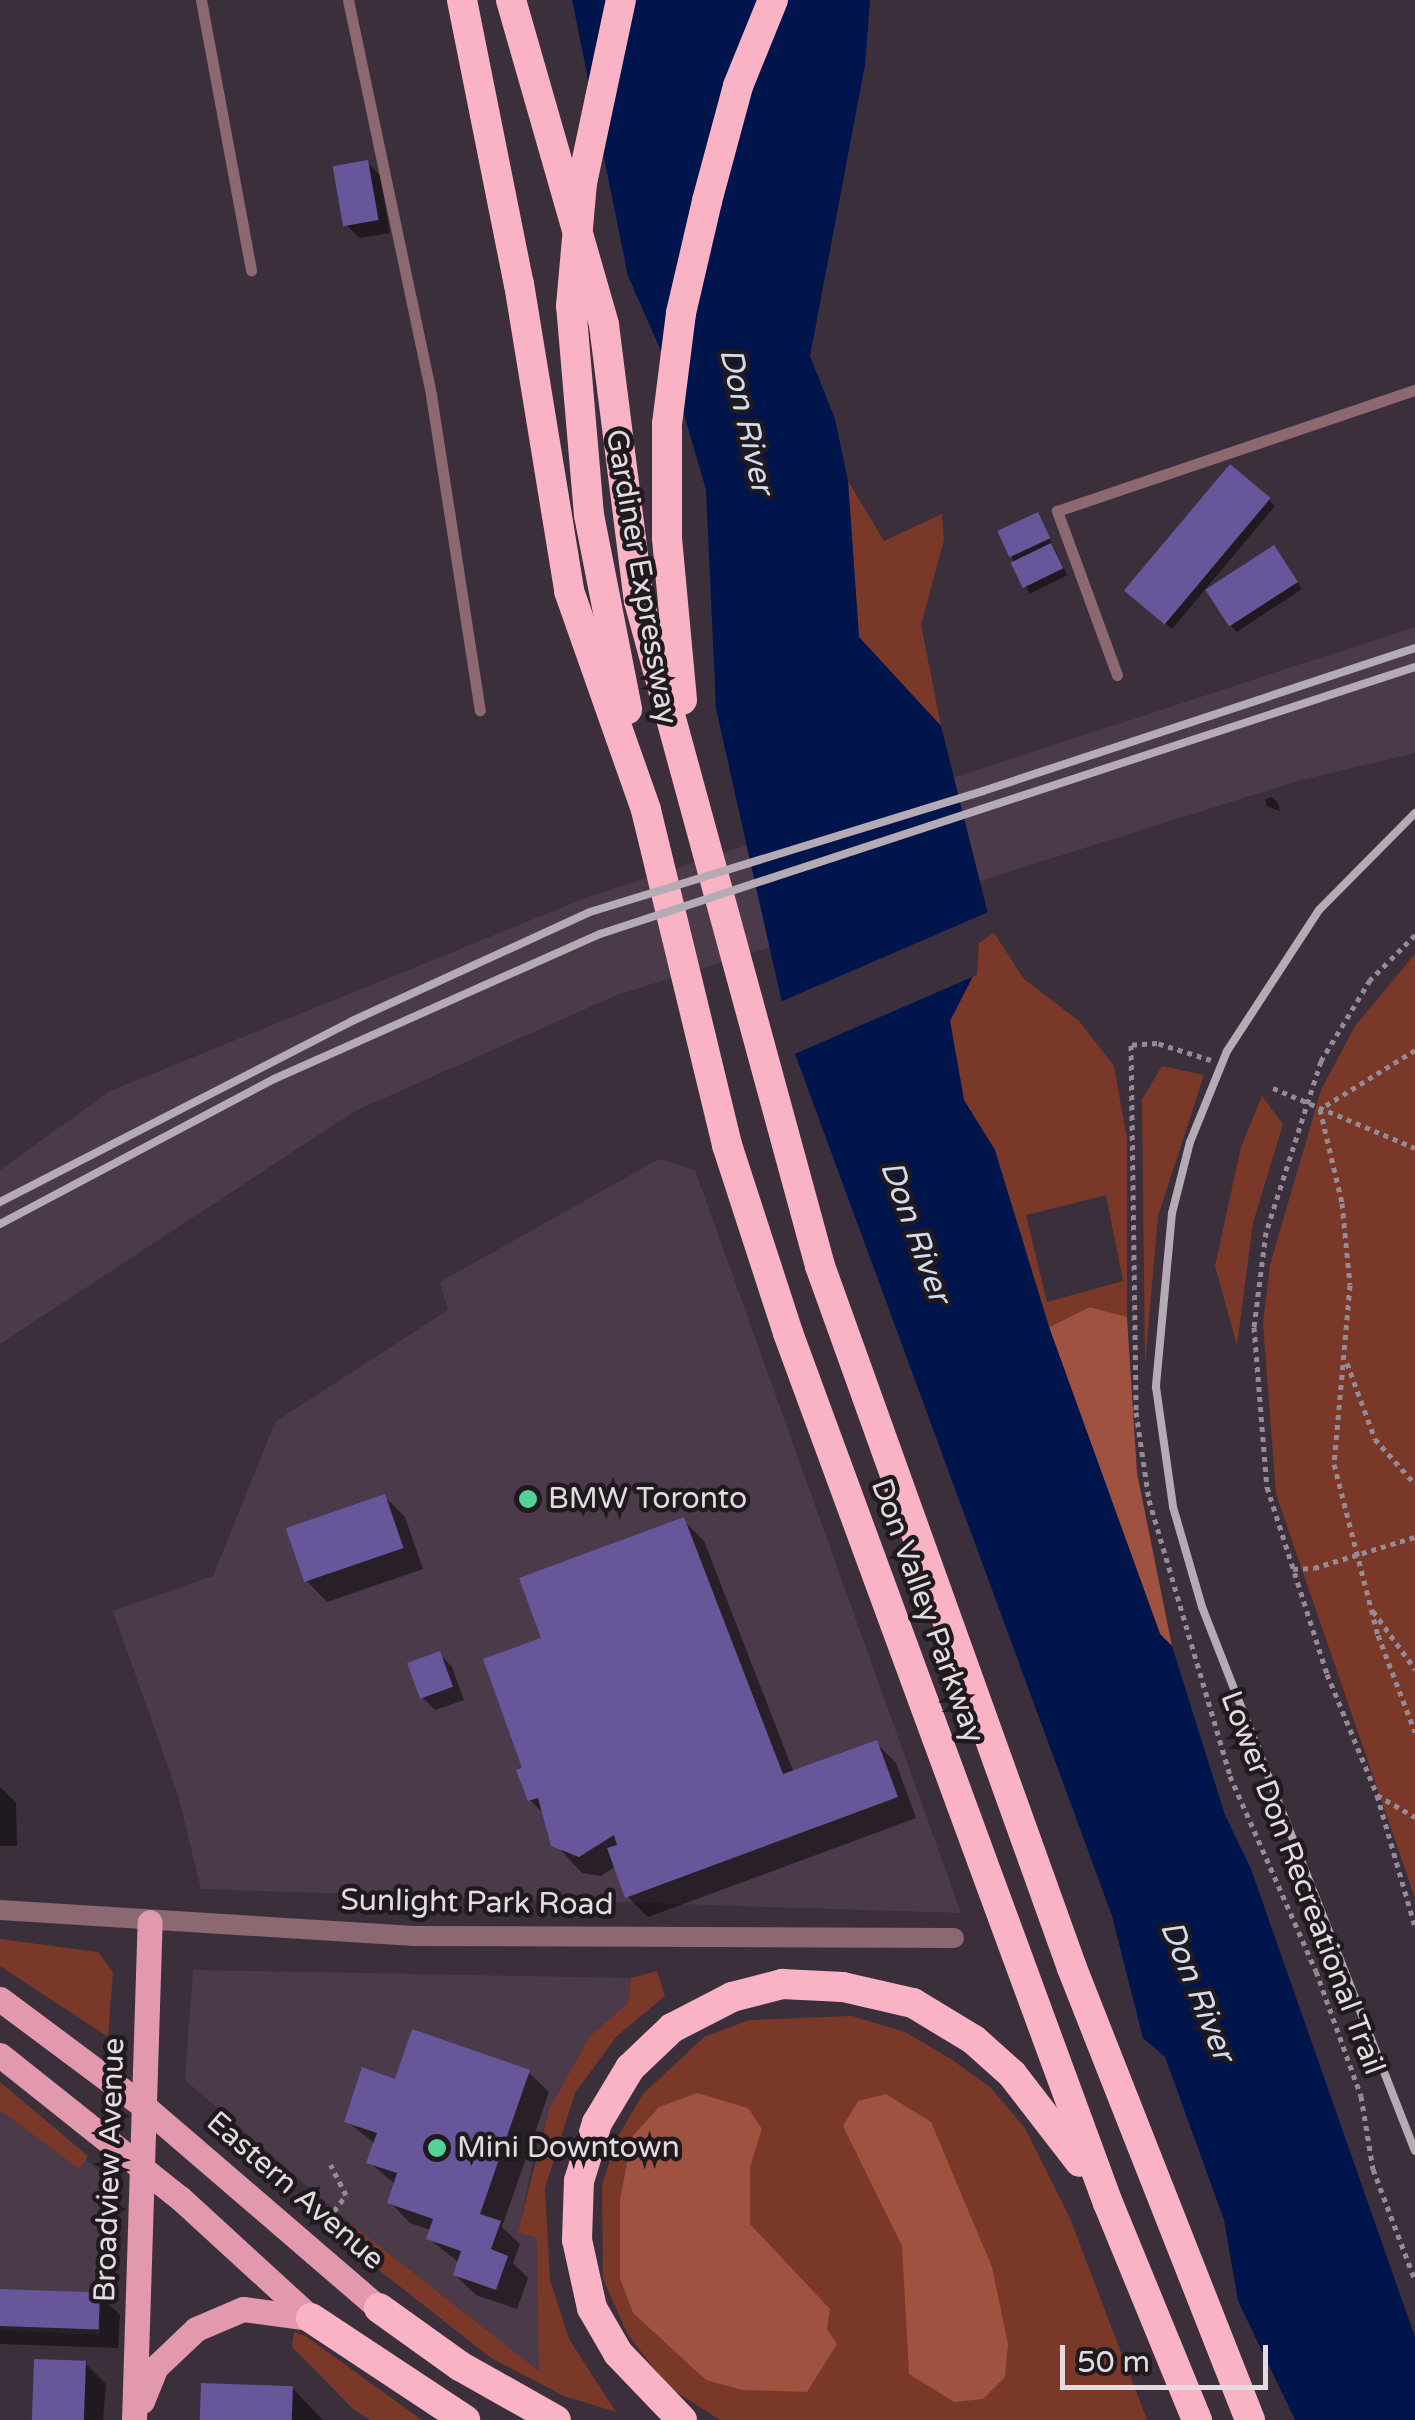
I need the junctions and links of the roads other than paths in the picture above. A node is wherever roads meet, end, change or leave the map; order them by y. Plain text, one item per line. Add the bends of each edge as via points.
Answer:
1 (201, 0) edge
2 (348, 0) edge
3 (462, 0) edge
4 (511, 0) edge
5 (621, 0) edge
6 (773, 0) edge
7 (251, 270) dead end
8 (1415, 388) edge
9 (1116, 674) dead end
10 (480, 710) dead end
11 (646, 810) junction
12 (696, 812) junction
13 (0, 1910) edge
14 (150, 1922) junction
15 (954, 1938) dead end
16 (0, 1999) edge
17 (0, 2055) edge
18 (145, 2107) junction
19 (143, 2169) junction
20 (1108, 2203) junction
21 (379, 2308) joint
22 (311, 2318) junction
23 (135, 2420) edge
24 (465, 2420) edge
25 (556, 2420) edge
26 (682, 2420) edge
27 (1197, 2420) edge
28 (1250, 2420) edge

1 - 7 lane
2 - 10 lane via 431,395
3 - 11 highway via 570,590
4 - 12 highway via 604,325 639,601
5 - 11 highway, Gardiner Expressway, bridge via 582,182 571,306 590,515
6 - 12 highway via 738,86 681,313 667,483 676,653
8 - 9 lane via 1058,512
11 - 20 highway, Don Valley Parkway via 726,1144 788,1333
12 - 28 highway, Don Valley Parkway via 815,1249 899,1500
13 - 14 street, Sunlight Park Road
14 - 15 street, Sunlight Park Road via 432,1936
14 - 18 main road, Broadview Avenue
16 - 18 main road, Eastern Avenue
17 - 19 main road
18 - 19 main road, Broadview Avenue
18 - 21 main road, Eastern Avenue
19 - 22 main road
19 - 23 main road, Broadview Avenue
20 - 26 highway via 1012,2074 974,2040 913,2004 782,1984 732,1997 672,2028 630,2068 597,2123 579,2180 577,2240 592,2308 618,2353
20 - 27 highway, Don Valley Parkway
21 - 25 highway, Eastern Avenue via 460,2366
22 - 23 main road via 243,2310 196,2330 156,2367
22 - 24 highway

